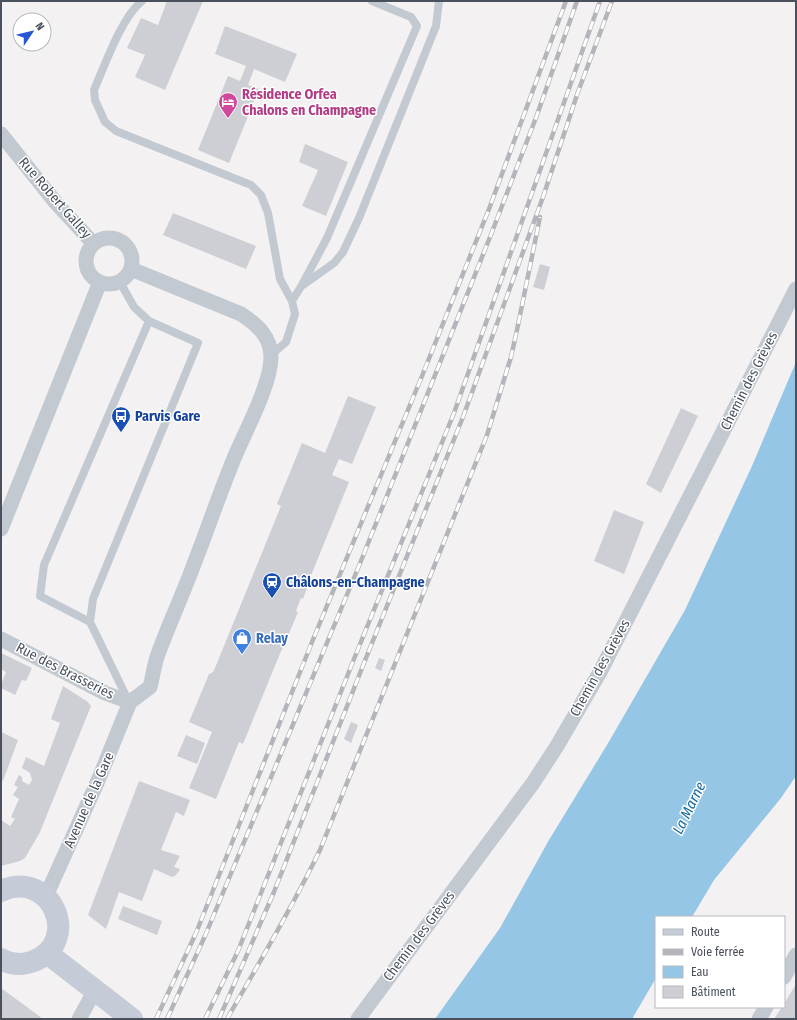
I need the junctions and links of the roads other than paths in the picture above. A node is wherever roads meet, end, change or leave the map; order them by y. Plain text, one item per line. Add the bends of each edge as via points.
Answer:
1 (142, 1) edge
2 (372, 1) edge
3 (439, 1) edge
4 (1, 134) edge
5 (93, 243) junction
6 (131, 269) junction
7 (100, 282) junction
8 (120, 282) junction
9 (302, 285) junction
10 (796, 289) edge
11 (292, 301) junction
12 (149, 321) junction
13 (271, 355) junction
14 (1, 529) edge
15 (90, 622) junction
16 (1, 639) edge
17 (130, 702) junction
18 (1, 891) edge
19 (46, 896) junction
20 (47, 953) junction
21 (796, 957) edge
22 (1, 959) edge
23 (785, 975) edge
24 (95, 990) junction
25 (765, 1008) edge
26 (79, 1019) edge
27 (132, 1019) edge
28 (358, 1019) edge
29 (759, 1019) edge

1 - 11 lane via 123,24 94,90 95,100 105,122 116,131 251,185 261,195 268,213 280,279
2 - 9 lane via 411,17 417,26 327,238
3 - 9 lane via 436,26 343,252 334,263
4 - 5 street, Rue Robert Galley via 56,203
5 - 6 street via 102,238 112,237 122,241 130,248 133,258
5 - 7 street via 87,253 86,265 91,275
6 - 8 street
6 - 13 street via 241,314 262,331 268,341
7 - 8 street
7 - 14 street
8 - 12 lane via 134,307
9 - 11 lane
10 - 28 street, Chemin des Grèves via 600,672 557,746 533,783
11 - 13 lane via 295,314 286,342
12 - 15 lane via 198,344 93,599
12 - 15 lane via 44,565 40,596
13 - 17 street via 271,368 264,388 234,458 158,656 150,687
15 - 17 lane
16 - 17 street, Rue des Brasseries via 104,693
17 - 19 street, Avenue de la Gare
18 - 19 main road via 22,886 35,889
19 - 20 main road via 54,906 59,929 56,940
20 - 22 main road via 28,964 15,964
20 - 24 main road
21 - 23 street
24 - 26 street
24 - 27 main road
25 - 29 street

